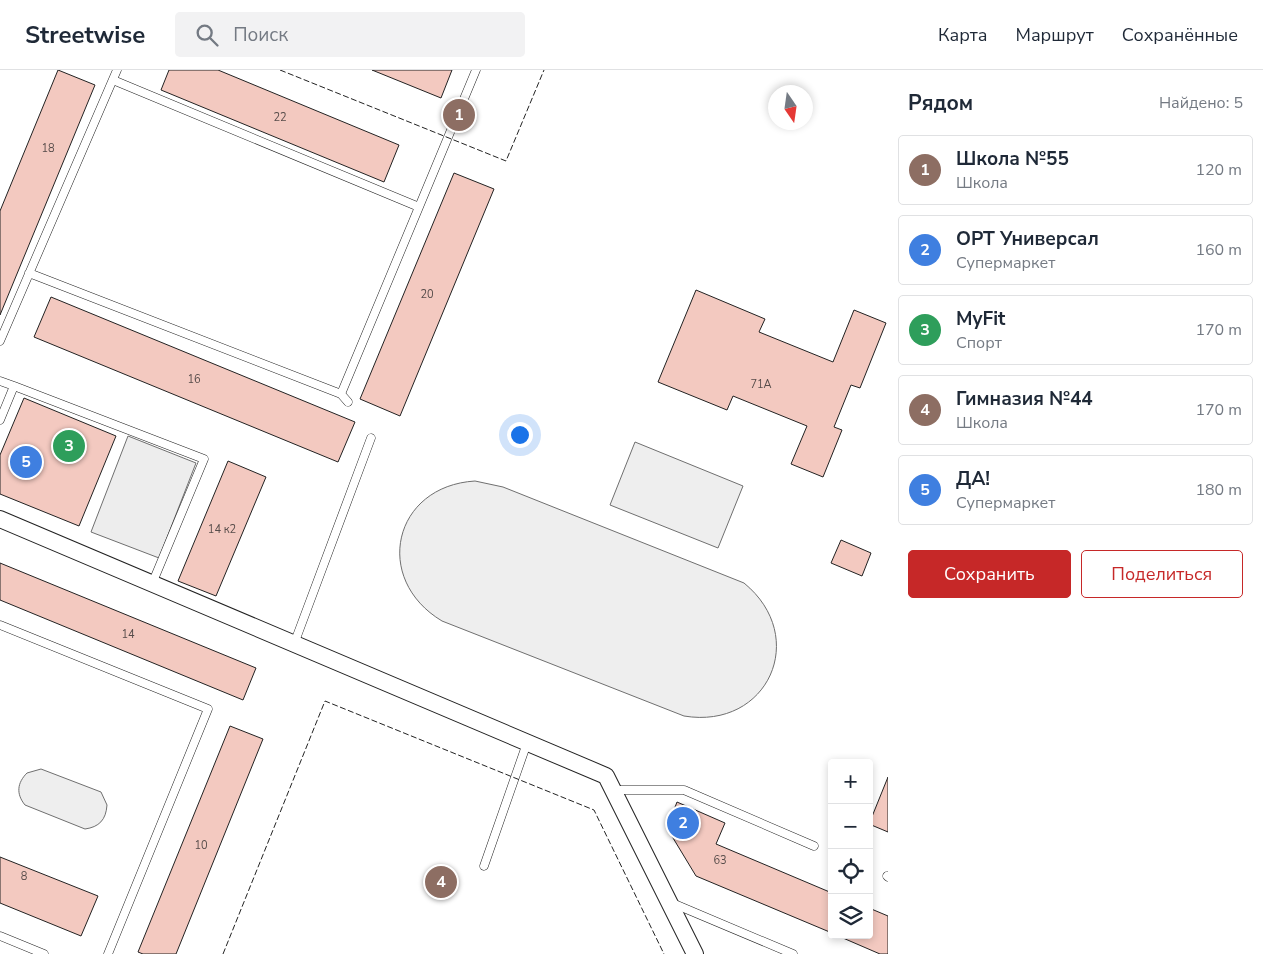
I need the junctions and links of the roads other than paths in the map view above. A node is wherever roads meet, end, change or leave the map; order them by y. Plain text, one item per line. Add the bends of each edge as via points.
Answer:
1 (117, 70) edge
2 (476, 70) edge
3 (113, 80) junction
4 (419, 207) junction
5 (29, 273) junction
6 (0, 341) edge
7 (0, 381) edge
8 (14, 386) junction
9 (341, 394) junction
10 (348, 402) dead end
11 (0, 420) edge
12 (371, 438) dead end
13 (0, 519) edge
14 (152, 584) junction
15 (0, 625) edge
16 (294, 644) junction
17 (527, 743) junction
18 (612, 790) junction
19 (814, 846) dead end
20 (484, 866) dead end
21 (668, 902) junction
22 (0, 936) edge
23 (44, 954) edge
24 (108, 954) edge
25 (695, 954) edge
26 (794, 954) edge

1 - 3 lane
2 - 4 lane
3 - 4 lane
3 - 5 lane
4 - 9 lane
5 - 6 lane
5 - 9 lane
7 - 8 lane
8 - 11 lane
8 - 14 lane via 204,459
9 - 10 lane
12 - 16 lane
13 - 14 street
14 - 16 street
15 - 24 lane via 208,709
16 - 17 street
17 - 18 street via 606,776
17 - 20 lane
18 - 19 lane via 684,790
18 - 21 street
21 - 25 street
21 - 26 lane
22 - 23 lane

